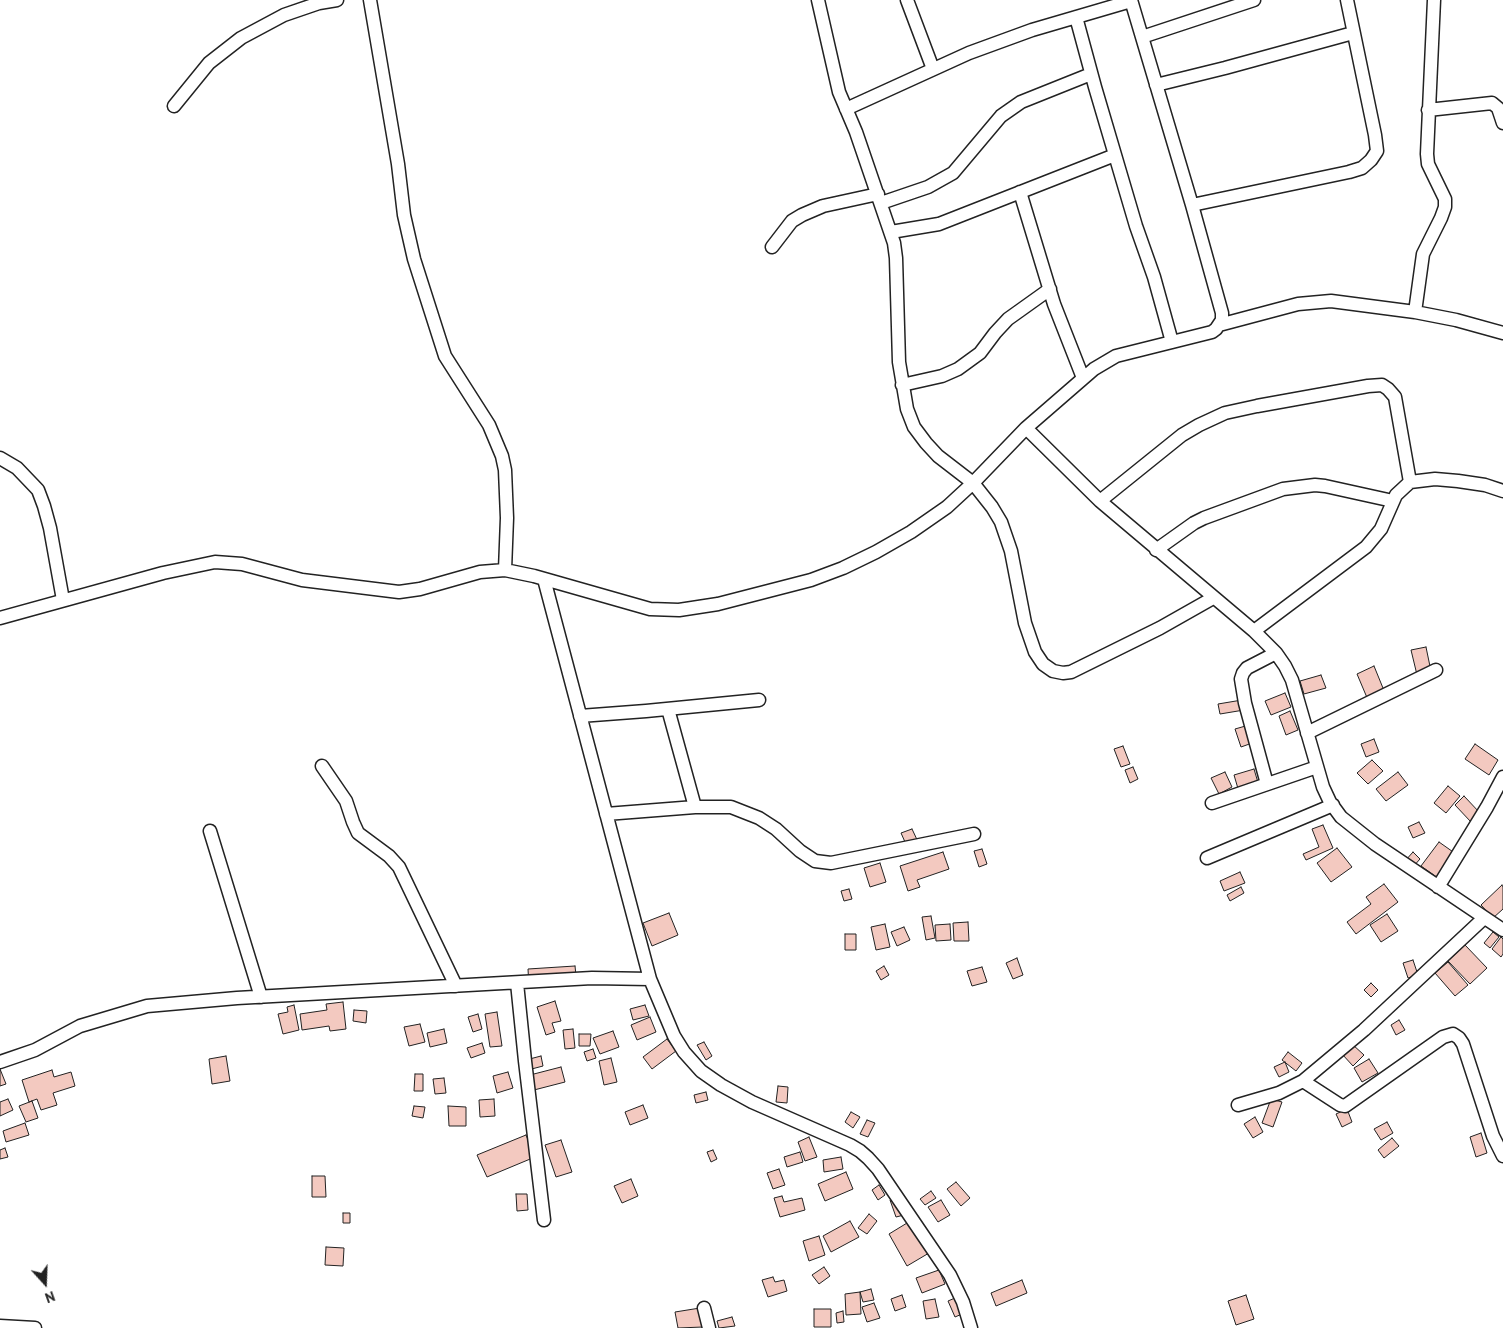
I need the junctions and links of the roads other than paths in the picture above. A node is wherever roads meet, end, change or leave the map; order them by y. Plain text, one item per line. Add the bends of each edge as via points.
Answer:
1 (337, 0) edge
2 (370, 0) edge
3 (818, 0) edge
4 (907, 0) edge
5 (1131, 0) edge
6 (1254, 0) edge
7 (1348, 0) edge
8 (1434, 0) edge
9 (1076, 16) junction
10 (1353, 33) junction
11 (1142, 37) junction
12 (933, 69) junction
13 (1092, 74) junction
14 (1156, 85) junction
15 (174, 106) dead end
16 (846, 109) junction
17 (1428, 110) junction
18 (1503, 123) edge
19 (1115, 155) junction
20 (1020, 192) junction
21 (880, 199) junction
22 (1192, 205) junction
23 (891, 232) junction
24 (772, 246) dead end
25 (1050, 289) junction
26 (1415, 312) junction
27 (1219, 325) junction
28 (1503, 333) edge
29 (1172, 342) junction
30 (1083, 378) junction
31 (902, 385) junction
32 (1026, 428) junction
33 (0, 458) edge
34 (1410, 482) junction
35 (973, 484) junction
36 (1503, 491) edge
37 (1100, 501) junction
38 (1393, 501) junction
39 (1156, 550) junction
40 (505, 570) junction
41 (544, 579) junction
42 (1213, 598) junction
43 (63, 600) junction
44 (0, 618) edge
45 (1254, 631) junction
46 (1276, 653) junction
47 (1436, 670) dead end
48 (759, 700) dead end
49 (668, 709) junction
50 (580, 716) junction
51 (1307, 733) junction
52 (322, 766) dead end
53 (1317, 767) junction
54 (1503, 777) edge
55 (1267, 784) junction
56 (1212, 803) dead end
57 (1332, 806) junction
58 (695, 807) junction
59 (606, 814) junction
60 (210, 831) dead end
61 (974, 834) dead end
62 (1207, 858) dead end
63 (1438, 887) junction
64 (1484, 918) junction
65 (1503, 930) edge
66 (650, 979) junction
67 (517, 983) junction
68 (456, 986) junction
69 (261, 996) junction
70 (0, 1062) edge
71 (1303, 1081) junction
72 (1238, 1105) dead end
73 (1503, 1156) edge
74 (544, 1220) dead end
75 (704, 1308) dead end
76 (0, 1326) edge
77 (35, 1328) edge
78 (709, 1328) edge
79 (971, 1328) edge

1 - 15 street via 284,14 241,38 209,63
2 - 40 street via 414,259 445,356 489,424 502,456 507,518
3 - 16 street via 839,92
4 - 12 street
5 - 9 street
5 - 11 street
6 - 11 street
7 - 10 street
8 - 17 street
9 - 12 street
9 - 13 street
10 - 14 street
10 - 22 street via 1375,135 1376,151 1371,160 1362,168 1349,172
11 - 14 street
12 - 16 street
13 - 19 street
13 - 21 street via 1021,102 1001,116 953,172 928,187
14 - 22 street
16 - 21 street
17 - 18 street via 1492,103 1498,108
17 - 26 street via 1428,164 1445,199 1445,207 1423,254
19 - 20 street
19 - 29 street
20 - 23 street via 938,224
20 - 25 street
21 - 23 street
21 - 24 street via 823,206 806,212 792,221
22 - 27 street via 1222,312
23 - 31 street via 896,258
25 - 30 street
25 - 31 street via 1008,319 980,353 958,369
26 - 27 street via 1331,301 1313,302
26 - 28 street
27 - 29 street via 1212,332
29 - 30 street via 1116,356
30 - 32 street
31 - 35 street via 914,427 938,456
32 - 35 street
32 - 37 street
33 - 43 street via 28,477 38,490 50,528
34 - 36 street via 1458,481
34 - 37 street via 1395,397 1388,389 1375,386 1225,413 1182,435
34 - 38 street
35 - 41 street via 911,532 843,568 811,580 718,604 679,610 650,609
35 - 42 street via 1001,522 1030,639 1043,664 1053,670 1063,673 1083,668
37 - 39 street
38 - 39 street via 1325,486 1283,488 1204,518
38 - 45 street via 1381,529 1366,547
39 - 42 street
40 - 41 street
40 - 43 street via 480,572 400,592 302,580 242,564 215,562 163,572
41 - 50 street
42 - 45 street
43 - 44 street
45 - 46 street
46 - 51 street via 1292,680
46 - 55 street via 1246,668 1241,679
47 - 51 street
48 - 49 street
49 - 50 street
49 - 58 street
50 - 59 street
51 - 53 street
52 - 68 street via 346,801 358,833 399,867
53 - 55 street
53 - 57 street
54 - 63 street
55 - 56 street
57 - 62 street
57 - 63 street via 1369,840
58 - 59 street
58 - 61 street via 731,807 747,812 776,829 814,861 831,863
59 - 66 street
60 - 69 street
63 - 64 street
64 - 65 street
64 - 71 street via 1364,1030
66 - 67 street via 592,978
66 - 79 street via 674,1036 701,1071 752,1102 850,1145 868,1158 950,1275
67 - 68 street
67 - 74 street
68 - 69 street
69 - 70 street via 147,1006 80,1026 35,1050
71 - 72 street via 1279,1093
71 - 73 street via 1345,1106 1443,1037 1453,1034 1464,1044 1493,1136
75 - 78 street
76 - 77 street

